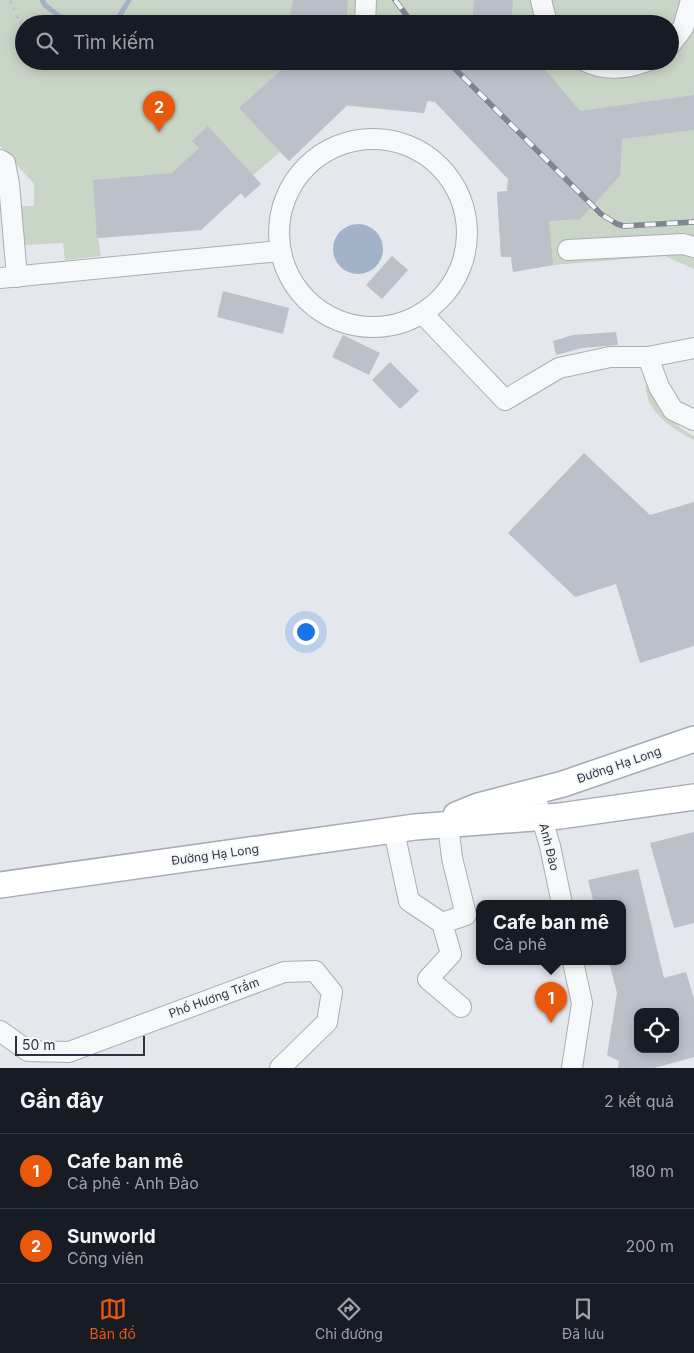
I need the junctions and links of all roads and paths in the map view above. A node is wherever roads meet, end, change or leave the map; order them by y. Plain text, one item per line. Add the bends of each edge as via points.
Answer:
1 (10, 0) edge
2 (366, 0) edge
3 (541, 0) edge
4 (691, 0) edge
5 (17, 15) edge
6 (365, 15) edge
7 (545, 15) edge
8 (679, 33) edge
9 (0, 160) edge
10 (694, 247) edge
11 (280, 250) junction
12 (568, 250) dead end
13 (8, 277) edge
14 (422, 313) junction
15 (694, 348) edge
16 (648, 357) junction
17 (694, 420) edge
18 (694, 738) edge
19 (535, 791) junction
20 (694, 797) edge
21 (541, 817) junction
22 (438, 825) junction
23 (394, 831) junction
24 (0, 885) edge
25 (561, 900) edge
26 (442, 923) junction
27 (575, 965) edge
28 (461, 1007) dead end
29 (0, 1032) edge
30 (280, 1068) edge
31 (572, 1068) edge

1 - 5 path
2 - 6 street
3 - 7 street
4 - 8 street
9 - 13 street via 5,163 9,184
10 - 12 street via 683,244
11 - 13 street
11 - 14 street via 289,277 300,292 329,316 355,326 383,327
11 - 14 street via 278,222 286,195 301,172 322,153 348,142 376,138 404,144 429,157 449,176 462,201 468,229 465,257 453,283 435,304
14 - 16 street via 505,400 559,368 610,357
15 - 16 street
16 - 17 street via 673,410
18 - 19 main road, Đường Hạ Long
19 - 21 street, Anh Đào
19 - 22 main road, Đường Hạ Long via 478,806
20 - 21 main road, Đường Hạ Long
21 - 22 main road, Đường Hạ Long
21 - 25 street, Anh Đào
22 - 23 main road, Đường Hạ Long
22 - 26 street via 452,858 466,915
23 - 24 main road, Đường Hạ Long
23 - 26 street via 409,901
26 - 28 street via 451,954 428,979
27 - 31 street via 582,1003
29 - 30 street, Phố Hương Trầm via 28,1051 69,1052 284,972 315,971 332,992 327,1022

